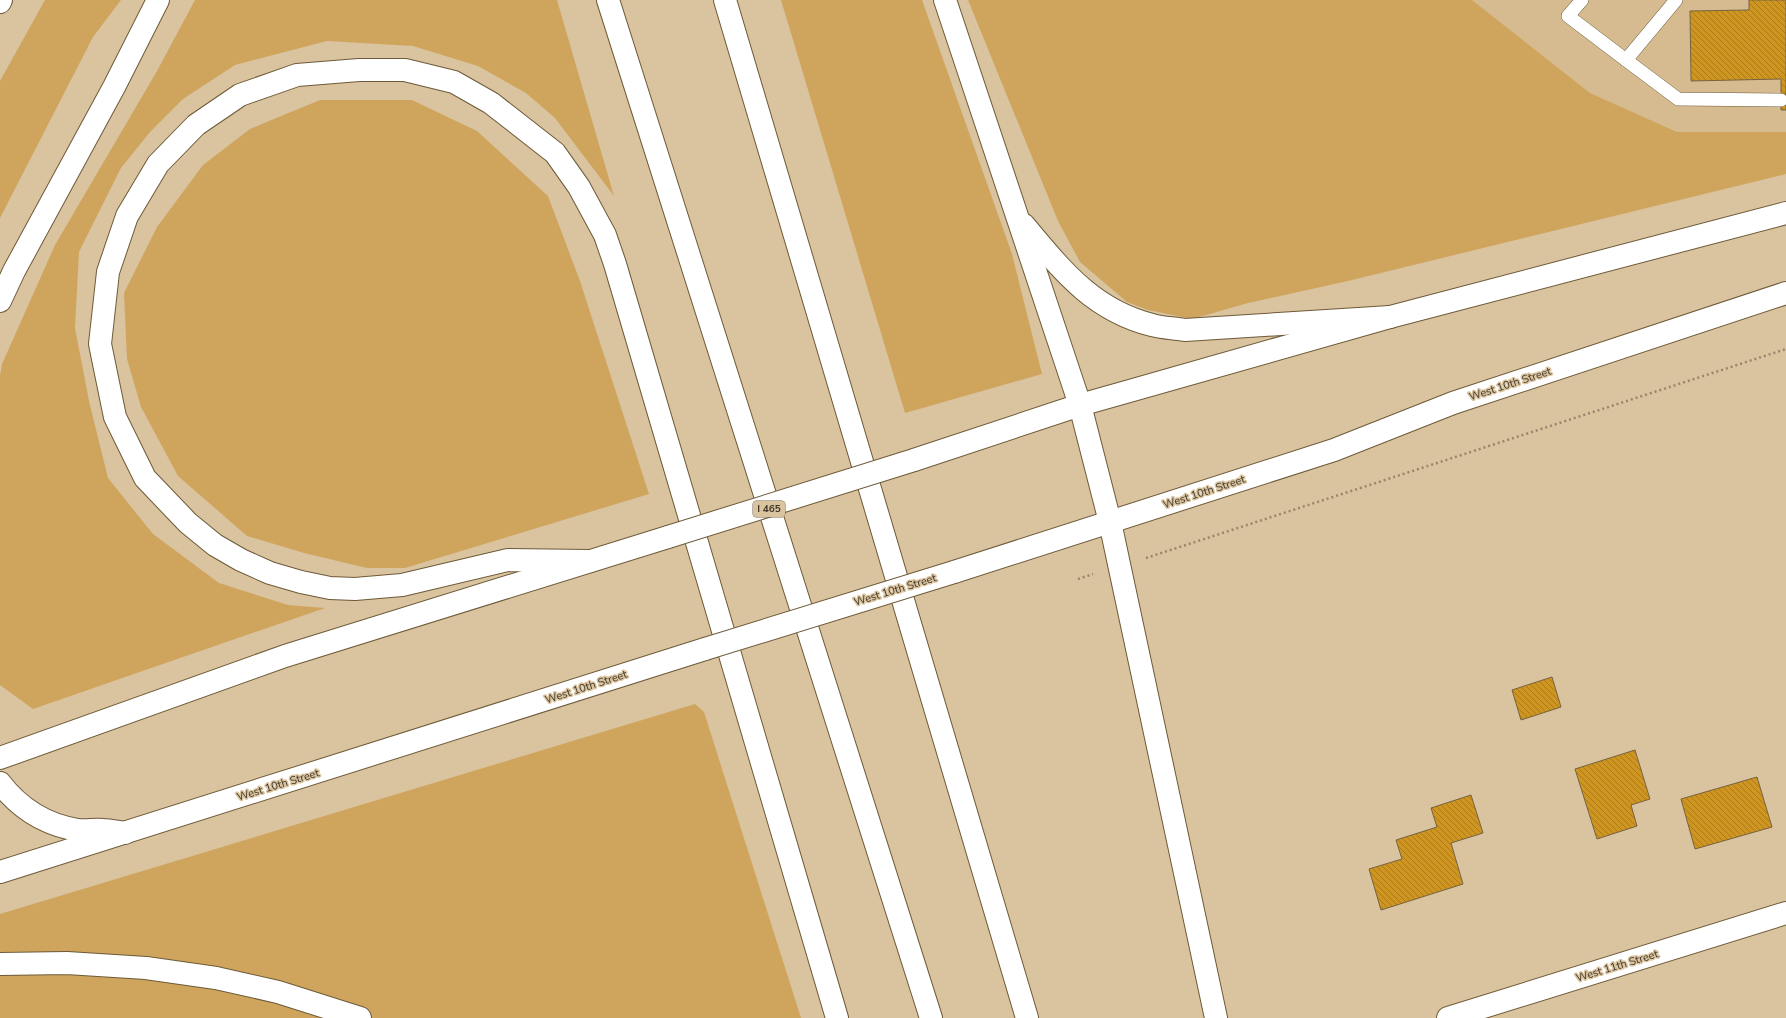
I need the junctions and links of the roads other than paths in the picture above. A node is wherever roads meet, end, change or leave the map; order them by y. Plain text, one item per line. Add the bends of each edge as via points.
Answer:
1 (158, 0) edge
2 (608, 0) edge
3 (725, 0) edge
4 (945, 0) edge
5 (1582, 0) edge
6 (1676, 0) edge
7 (1626, 60) junction
8 (1781, 100) dead end
9 (1786, 213) edge
10 (1016, 215) junction
11 (1786, 293) edge
12 (0, 302) edge
13 (1390, 317) junction
14 (1080, 405) junction
15 (1110, 522) junction
16 (590, 561) junction
17 (0, 758) edge
18 (0, 784) edge
19 (125, 833) junction
20 (0, 872) edge
21 (1786, 913) edge
22 (0, 964) edge
23 (360, 1018) edge
24 (837, 1018) edge
25 (931, 1018) edge
26 (1027, 1018) edge
27 (1216, 1018) edge
28 (1448, 1018) edge

1 - 12 main road
2 - 25 main road, I 465
3 - 26 main road
4 - 10 main road
5 - 7 lane via 1568,16
6 - 7 lane
7 - 8 lane via 1678,99
9 - 13 main road
10 - 13 main road via 1081,288 1126,316 1152,325 1185,330
10 - 14 main road
11 - 15 main road, West 10th Street via 1453,403 1334,450
13 - 14 main road
14 - 15 main road
14 - 16 main road, bridge via 914,460
15 - 19 main road, West 10th Street, bridge
15 - 27 main road
16 - 17 main road via 285,656
16 - 24 main road via 508,560 402,586 381,588 336,588 301,582 270,573 215,545 188,523 146,478 115,418 100,344 108,272 127,216 158,164 196,125 240,95 297,75 359,70 405,70 454,82 491,103 555,153 605,235 612,256
18 - 19 main road via 26,810 47,821 80,830
19 - 20 main road, West 10th Street
21 - 28 main road, West 11th Street
22 - 23 main road via 67,963 146,968 216,978 278,992

